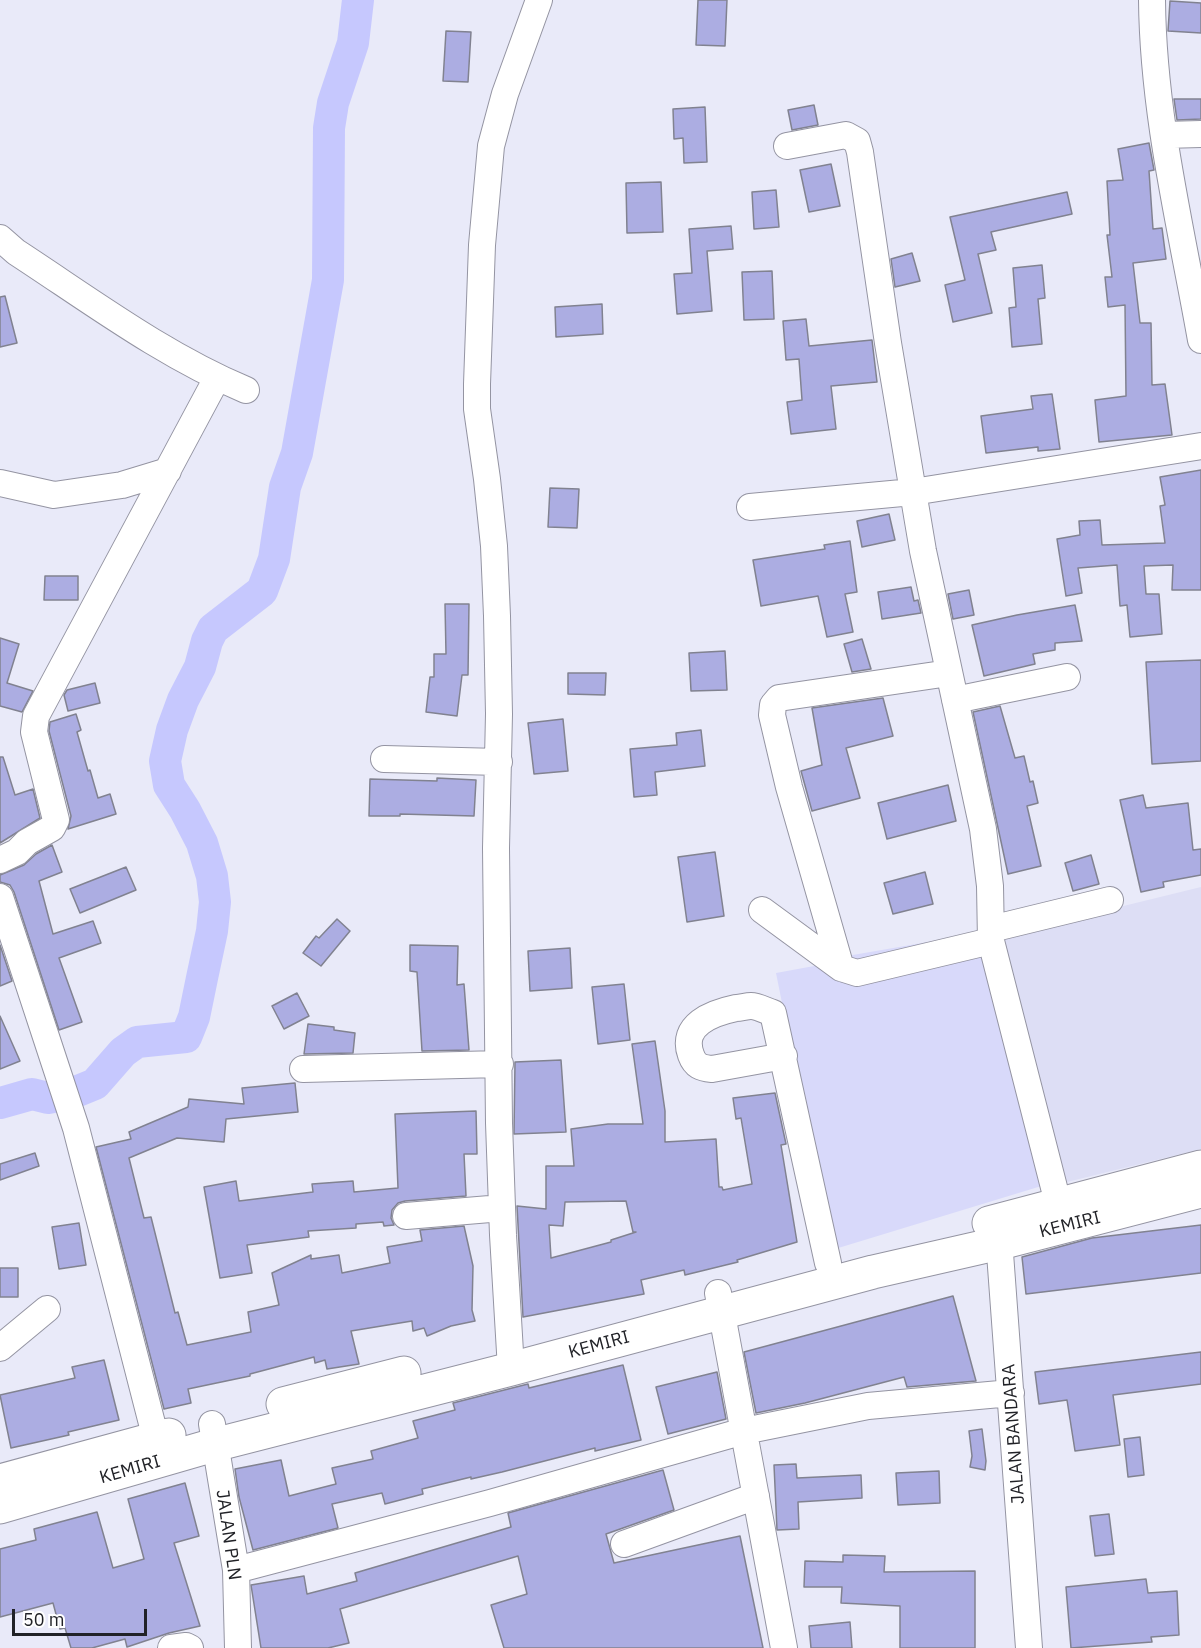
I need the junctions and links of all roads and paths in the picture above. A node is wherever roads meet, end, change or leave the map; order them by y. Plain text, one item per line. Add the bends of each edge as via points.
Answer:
1 (539, 0) edge
2 (1152, 0) edge
3 (1201, 134) edge
4 (1164, 135) junction
5 (787, 146) dead end
6 (1191, 233) edge
7 (0, 238) edge
8 (1201, 340) edge
9 (217, 378) junction
10 (246, 390) dead end
11 (1201, 446) edge
12 (168, 471) junction
13 (0, 483) edge
14 (913, 492) junction
15 (750, 507) dead end
16 (949, 673) junction
17 (1067, 677) dead end
18 (955, 700) junction
19 (384, 759) dead end
20 (498, 762) junction
21 (0, 860) edge
22 (1110, 900) dead end
23 (762, 910) dead end
24 (3, 913) edge
25 (991, 935) junction
26 (841, 968) junction
27 (784, 1056) dead end
28 (500, 1064) junction
29 (303, 1069) dead end
30 (1201, 1167) edge
31 (1201, 1191) edge
32 (1058, 1203) junction
33 (502, 1208) junction
34 (406, 1216) dead end
35 (999, 1232) junction
36 (828, 1263) junction
37 (720, 1303) junction
38 (47, 1310) dead end
39 (0, 1348) edge
40 (510, 1359) junction
41 (1011, 1393) junction
42 (744, 1431) junction
43 (213, 1434) junction
44 (156, 1439) junction
45 (0, 1480) edge
46 (756, 1496) junction
47 (0, 1507) edge
48 (624, 1544) dead end
49 (236, 1570) junction
50 (171, 1648) edge
51 (190, 1648) edge
52 (238, 1648) edge
53 (784, 1648) edge
54 (1029, 1648) edge

1 - 20 street via 505,94 491,147 482,245 477,409 494,546
2 - 4 street via 1155,69
3 - 4 street
4 - 6 street
5 - 14 street via 846,135 857,141
6 - 8 street
7 - 9 street via 119,321
9 - 10 street
9 - 12 street
11 - 14 street
12 - 13 street via 122,484 54,495
12 - 21 street via 36,716 34,732 56,820 54,825
14 - 15 street
14 - 16 street
16 - 18 street
16 - 26 street via 779,698 773,705 789,787
17 - 18 street
18 - 25 street via 983,829
19 - 20 street
20 - 28 street
22 - 25 street
23 - 26 street
24 - 44 street via 76,1128
25 - 26 street via 857,973
25 - 32 street
27 - 36 street
28 - 29 street
28 - 33 street
30 - 32 highway, KEMIRI
31 - 35 highway, KEMIRI
32 - 35 highway, KEMIRI
33 - 34 street
33 - 40 street
35 - 36 highway, KEMIRI
35 - 37 highway, KEMIRI via 873,1272
35 - 41 street, JALAN BANDARA
36 - 37 highway, KEMIRI
37 - 40 highway, KEMIRI
37 - 42 street
38 - 39 street
40 - 43 highway, KEMIRI
41 - 42 street via 868,1406
41 - 54 street, JALAN BANDARA
42 - 46 street
42 - 49 street
43 - 44 highway, KEMIRI
43 - 47 highway, KEMIRI
43 - 49 street, JALAN PLN
44 - 45 highway, KEMIRI
46 - 48 street
46 - 53 street
49 - 52 street, JALAN PLN
50 - 51 street

